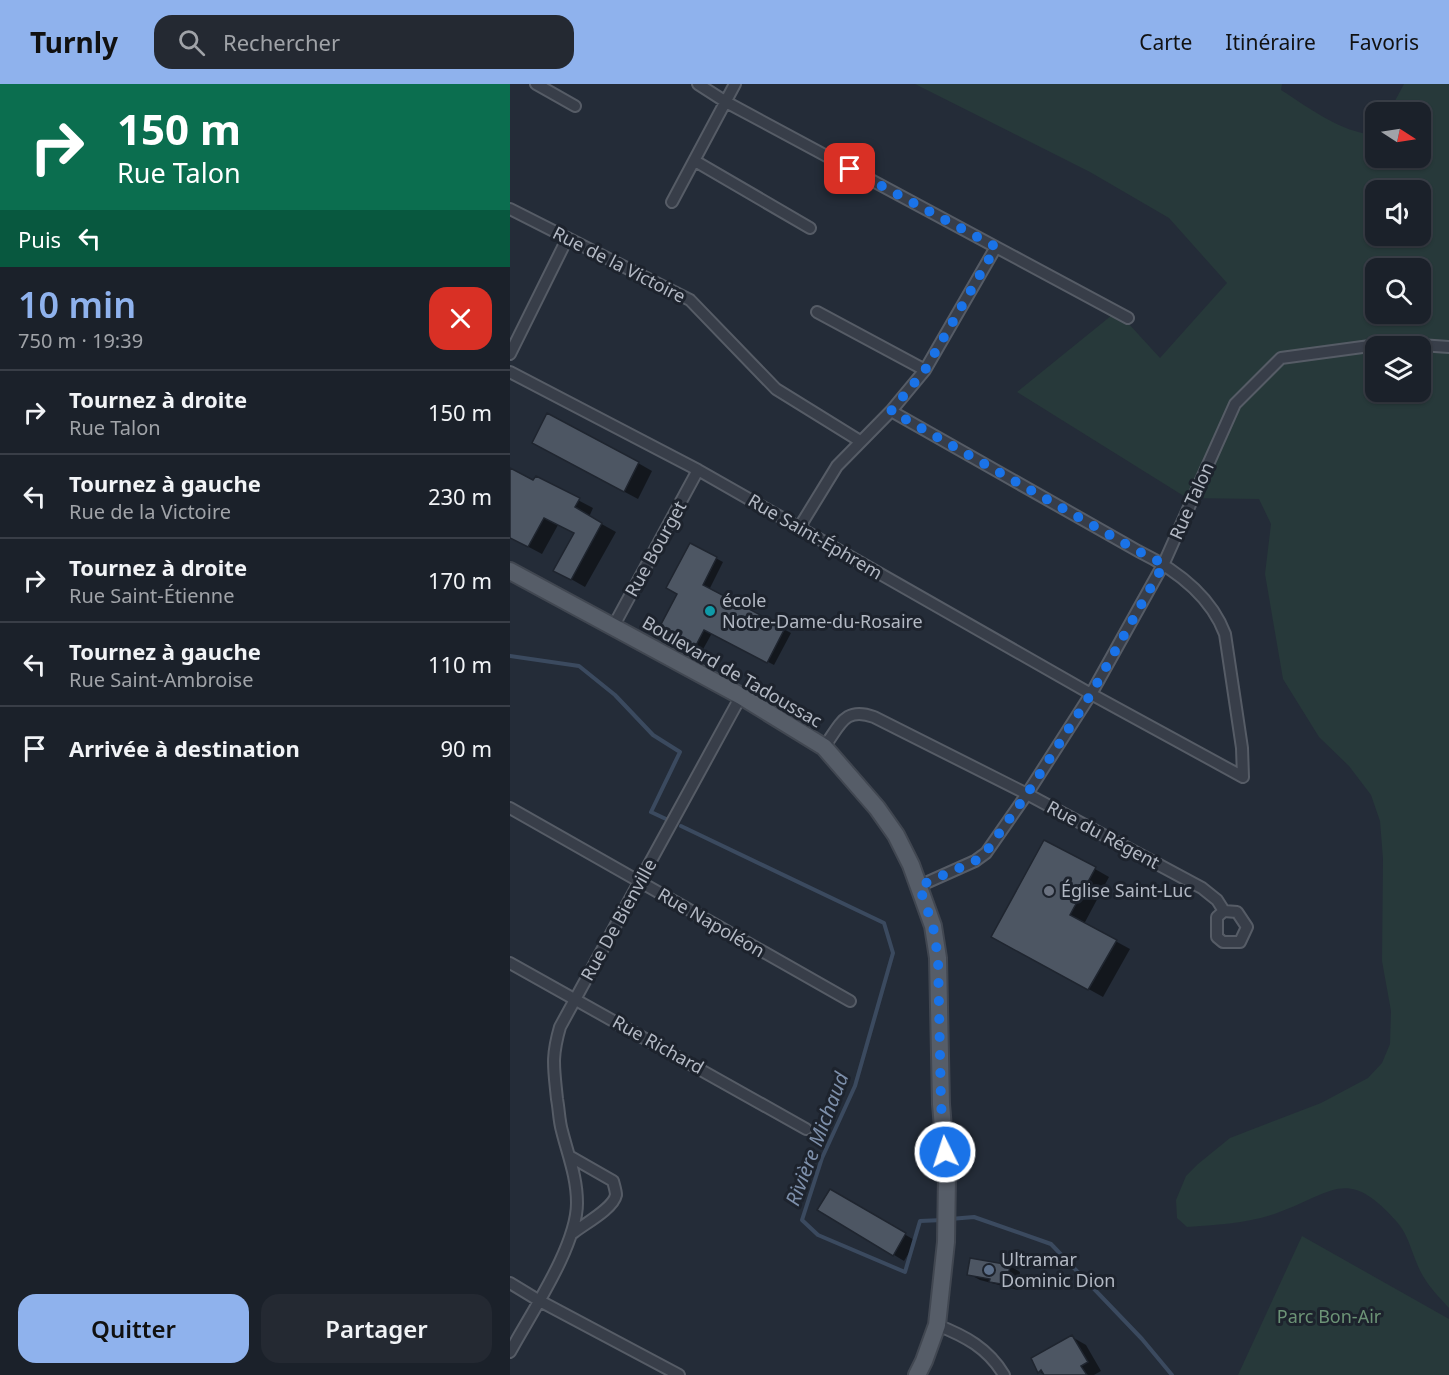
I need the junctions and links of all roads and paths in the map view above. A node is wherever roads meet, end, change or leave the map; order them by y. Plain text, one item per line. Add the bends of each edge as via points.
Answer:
1 (536, 84) edge
2 (698, 84) edge
3 (735, 84) edge
4 (726, 102) junction
5 (575, 106) dead end
6 (695, 161) junction
7 (672, 202) dead end
8 (510, 209) edge
9 (810, 228) dead end
10 (567, 239) junction
11 (996, 247) junction
12 (817, 312) dead end
13 (1128, 318) dead end
14 (1449, 347) edge
15 (510, 354) edge
16 (925, 370) junction
17 (510, 372) edge
18 (891, 411) junction
19 (860, 441) junction
20 (698, 470) junction
21 (799, 528) junction
22 (1164, 564) junction
23 (510, 571) edge
24 (613, 627) junction
25 (1091, 694) junction
26 (741, 696) junction
27 (824, 747) junction
28 (1027, 794) junction
29 (510, 808) edge
30 (639, 882) junction
31 (919, 886) junction
32 (1224, 911) dead end
33 (510, 963) edge
34 (576, 999) junction
35 (850, 1001) dead end
36 (806, 1129) dead end
37 (570, 1157) junction
38 (573, 1233) junction
39 (510, 1283) edge
40 (538, 1300) junction
41 (937, 1325) junction
42 (510, 1352) edge
43 (679, 1375) edge
44 (917, 1375) edge
45 (1004, 1375) edge

1 - 5 street
2 - 4 street
3 - 4 street
4 - 6 street
4 - 11 street
6 - 7 street
6 - 9 street
8 - 10 street, Rue de la Victoire
10 - 15 street
10 - 19 street, Rue de la Victoire via 690,300 776,389
11 - 13 street
11 - 16 street
12 - 16 street
14 - 22 street, Rue Talon via 1392,343 1281,358 1235,404
16 - 18 street
17 - 20 street, Rue Saint-Éphrem
18 - 19 street
18 - 22 street
19 - 21 street via 837,466
20 - 21 street, Rue Saint-Éphrem
20 - 24 street, Rue Bourget
21 - 25 street, Rue Saint-Éphrem
22 - 25 street, Rue Talon
22 - 25 street, Rue Saint-Éphrem via 1195,589 1219,618 1225,634 1243,777
23 - 24 main road, Boulevard de Tadoussac
24 - 26 main road, Boulevard de Tadoussac
25 - 28 street, Rue Talon
26 - 27 main road, Boulevard de Tadoussac
26 - 30 street, Rue De Bienville
27 - 28 street, Rue du Régent via 848,717 861,713
27 - 31 main road, Boulevard de Tadoussac via 877,808 896,836
28 - 31 street, Rue Talon via 986,852 975,861
28 - 32 street, Rue du Régent via 1202,888
29 - 30 street, Rue Napoléon
30 - 34 street, Rue De Bienville
30 - 35 street, Rue Napoléon
31 - 41 main road, Boulevard de Tadoussac via 933,926 940,992 947,1210
33 - 34 street, Rue Richard
34 - 36 street, Rue Richard
34 - 37 street, Rue De Bienville via 560,1027 553,1060 561,1129
37 - 38 street, Rue De Bienville via 577,1203
37 - 38 street, Rue De Bienville via 613,1181 616,1195 612,1203
38 - 40 street, Rue De Bienville
39 - 40 street
40 - 42 street, Rue De Bienville
40 - 43 street
41 - 44 main road, Boulevard de Tadoussac
41 - 45 street via 974,1342

